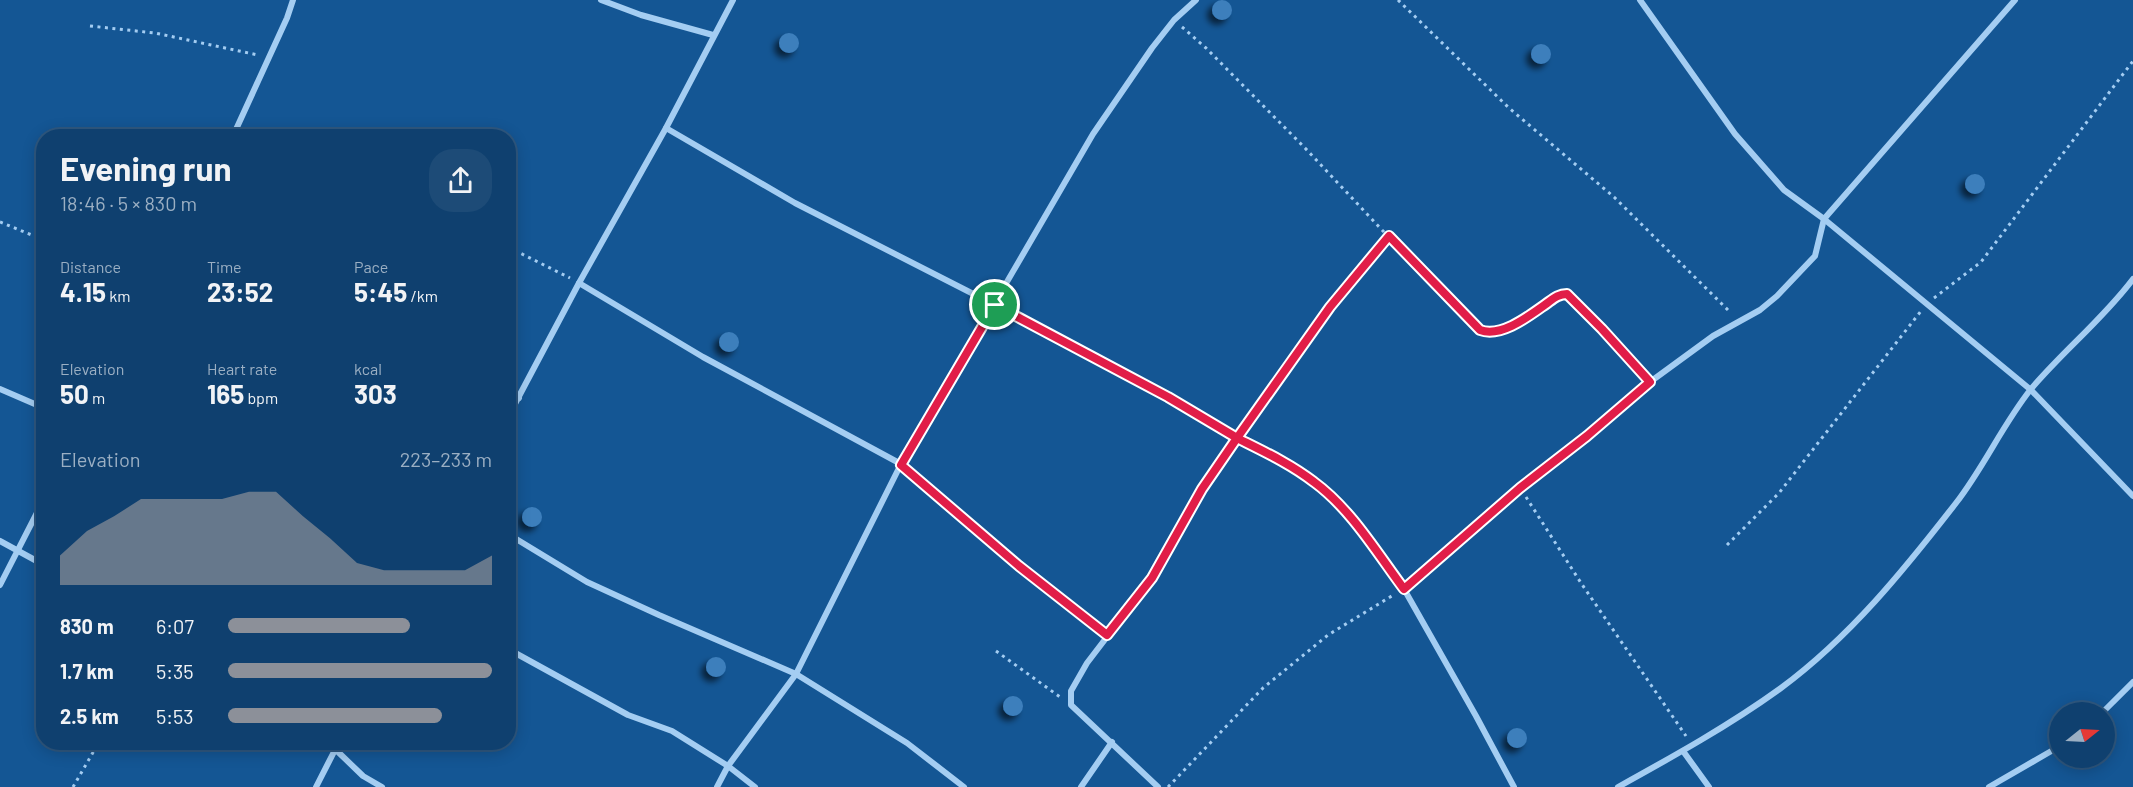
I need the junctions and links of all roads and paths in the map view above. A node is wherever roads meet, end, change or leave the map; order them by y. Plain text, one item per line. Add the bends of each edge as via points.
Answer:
1 (292, 0) edge
2 (601, 0) edge
3 (733, 0) edge
4 (1196, 0) edge
5 (1398, 0) edge
6 (1640, 0) edge
7 (2015, 0) edge
8 (1174, 20) junction
9 (90, 26) dead end
10 (713, 35) junction
11 (269, 57) junction
12 (666, 128) junction
13 (236, 129) edge
14 (1824, 219) junction
15 (0, 222) edge
16 (1389, 236) junction
17 (36, 237) edge
18 (516, 251) edge
19 (2133, 279) edge
20 (579, 283) junction
21 (995, 305) junction
22 (1739, 320) junction
23 (1650, 382) junction
24 (0, 389) edge
25 (2031, 390) junction
26 (516, 397) edge
27 (519, 398) junction
28 (516, 403) edge
29 (36, 405) edge
30 (1237, 438) junction
31 (901, 465) junction
32 (1520, 488) junction
33 (2133, 496) edge
34 (36, 514) edge
35 (516, 539) edge
36 (0, 541) edge
37 (17, 550) junction
38 (36, 561) edge
39 (0, 585) edge
40 (1404, 589) junction
41 (1107, 635) junction
42 (996, 651) dead end
43 (516, 653) edge
44 (796, 674) junction
45 (2133, 682) edge
46 (2113, 702) edge
47 (1071, 705) junction
48 (1112, 742) junction
49 (1693, 745) junction
50 (94, 750) edge
51 (335, 750) edge
52 (340, 750) edge
53 (1683, 751) junction
54 (2049, 752) edge
55 (728, 766) junction
56 (73, 787) edge
57 (316, 787) edge
58 (382, 787) edge
59 (717, 787) edge
60 (754, 787) edge
61 (964, 787) edge
62 (1081, 787) edge
63 (1158, 787) edge
64 (1168, 787) edge
65 (1514, 787) edge
66 (1618, 787) edge
67 (1709, 787) edge
68 (1989, 787) edge

1 - 11 street
2 - 10 street
3 - 10 street
4 - 8 street
5 - 22 path via 1509,108 1614,197
6 - 14 street via 1735,134 1784,189
7 - 14 street
8 - 16 path
8 - 21 street via 1093,134
9 - 11 path via 155,33
10 - 12 street
11 - 13 street
12 - 20 street
12 - 21 street via 795,203
14 - 22 street via 1815,256 1777,297
14 - 25 street
15 - 17 path
16 - 23 path via 1480,330 1501,330 1567,294
16 - 30 path via 1330,307
18 - 20 path
19 - 25 street
20 - 27 street
20 - 31 street via 703,357
21 - 30 street
21 - 31 street
22 - 23 street
23 - 32 street
24 - 29 street
25 - 33 street
25 - 49 street via 1958,500 1876,602 1782,687
26 - 27 street
27 - 28 street
30 - 40 street via 1315,482 1348,515
30 - 41 street via 1202,489 1152,578
31 - 41 path
31 - 44 street
32 - 40 street
32 - 49 path
34 - 37 street
35 - 44 street via 587,582
36 - 37 street
37 - 38 street
37 - 39 street
40 - 64 path via 1328,635 1263,688
40 - 65 street
41 - 47 street via 1075,683
42 - 47 path
43 - 55 street via 628,715 672,731
44 - 55 street
44 - 61 street via 907,743
45 - 46 street
47 - 48 street
48 - 62 street
48 - 63 street
49 - 53 street
50 - 56 path
51 - 57 street
52 - 58 street via 363,776
53 - 66 street
53 - 67 street
54 - 68 street
55 - 59 street
55 - 60 street

